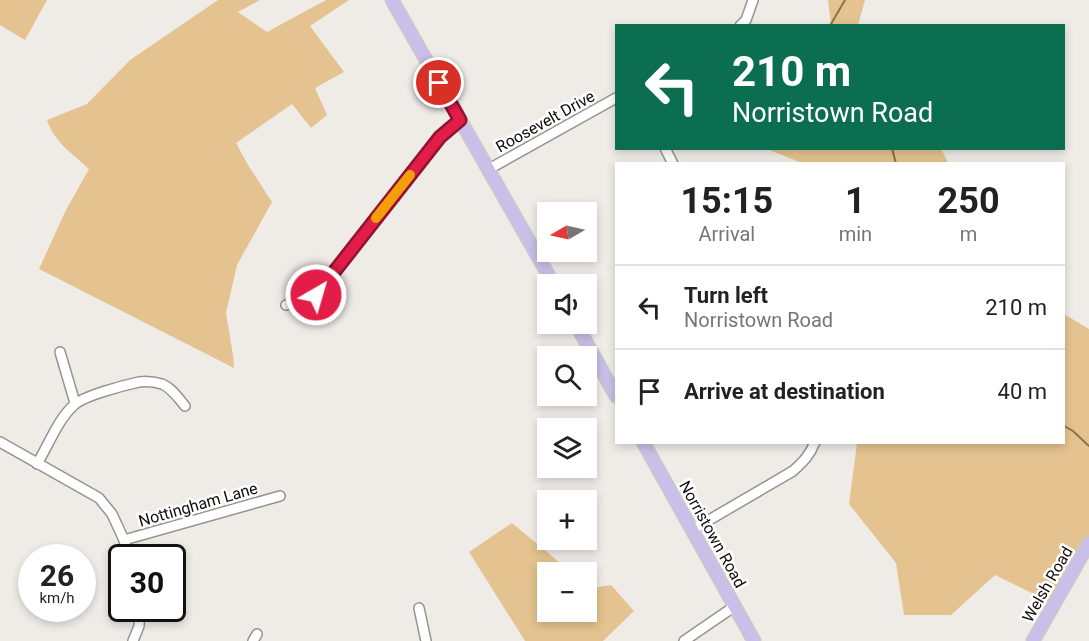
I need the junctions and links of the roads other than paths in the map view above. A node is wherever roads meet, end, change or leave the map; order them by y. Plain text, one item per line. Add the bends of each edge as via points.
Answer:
1 (392, 0) edge
2 (753, 0) edge
3 (742, 24) edge
4 (615, 99) edge
5 (460, 120) junction
6 (489, 169) junction
7 (548, 274) edge
8 (286, 305) dead end
9 (582, 334) edge
10 (60, 352) dead end
11 (615, 394) edge
12 (75, 403) junction
13 (185, 406) dead end
14 (0, 442) edge
15 (644, 444) edge
16 (814, 444) edge
17 (38, 464) junction
18 (280, 496) dead end
19 (692, 530) junction
20 (124, 540) junction
21 (1089, 543) edge
22 (125, 544) edge
23 (735, 606) junction
24 (419, 608) dead end
25 (139, 622) edge
26 (133, 641) edge
27 (426, 641) edge
28 (684, 641) edge
29 (754, 641) edge
30 (1033, 641) edge

1 - 5 main road
2 - 3 street
4 - 6 street, Roosevelt Drive
5 - 6 main road
5 - 8 street via 440,137 316,295
6 - 7 main road
9 - 11 main road
10 - 12 street
12 - 13 street via 139,382 151,382 171,389
12 - 17 street
14 - 17 street
15 - 19 main road, Norristown Road
16 - 19 street via 805,461 793,471
17 - 20 street via 99,498
18 - 20 street, Nottingham Lane
19 - 23 main road, Norristown Road
20 - 22 street
21 - 30 main road, Welsh Road
23 - 28 street
23 - 29 main road, Norristown Road
24 - 27 street
25 - 26 street

